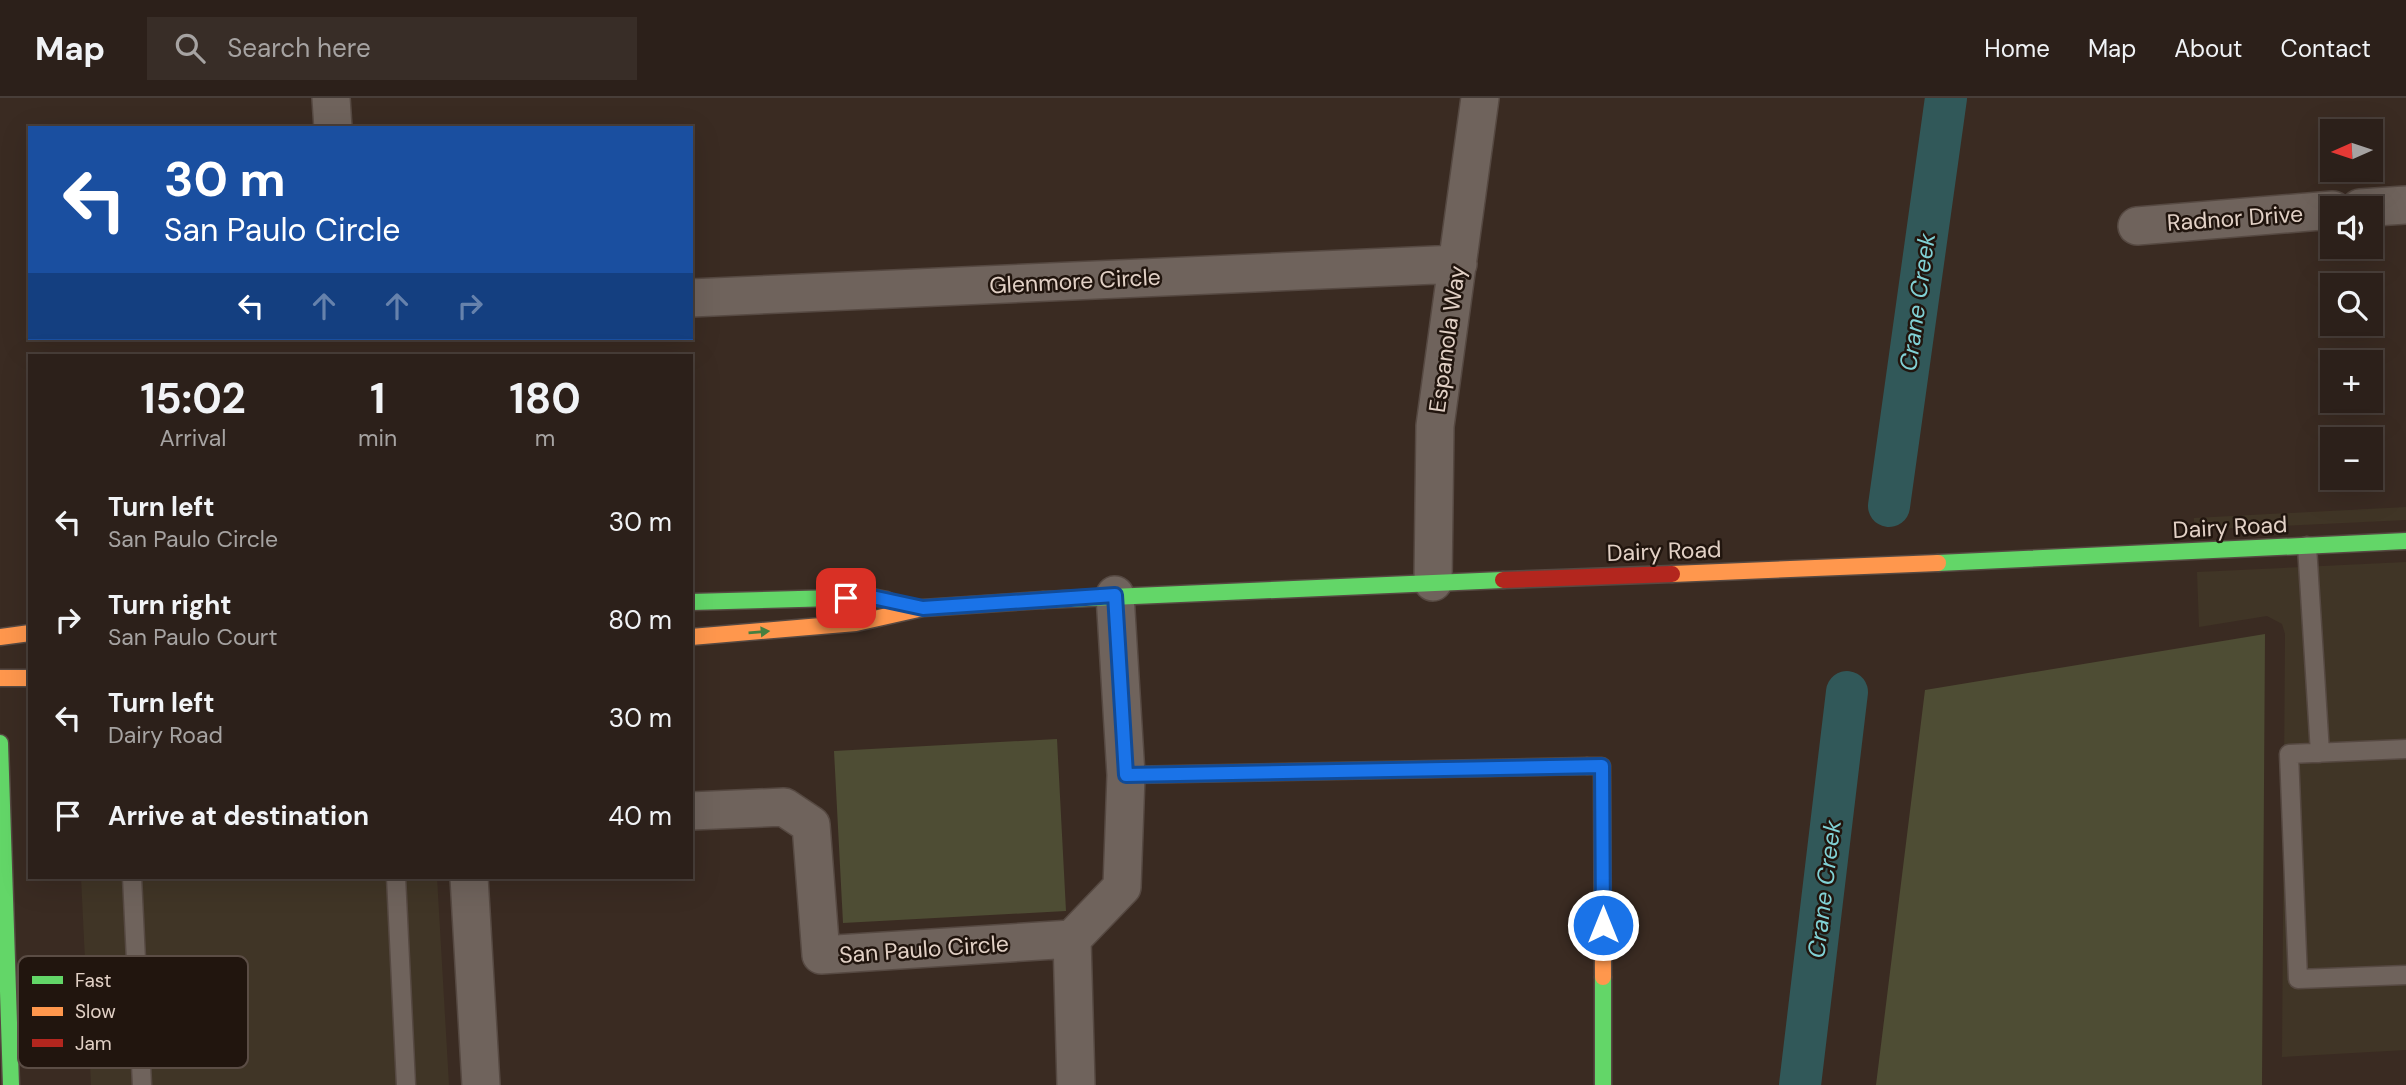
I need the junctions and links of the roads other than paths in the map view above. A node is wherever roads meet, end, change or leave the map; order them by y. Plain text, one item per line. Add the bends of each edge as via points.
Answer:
1 (331, 98) edge
2 (1480, 98) edge
3 (333, 126) edge
4 (2406, 205) edge
5 (2383, 206) edge
6 (2320, 211) edge
7 (2137, 226) dead end
8 (1458, 264) junction
9 (693, 298) edge
10 (2406, 541) edge
11 (2307, 546) junction
12 (1433, 582) junction
13 (1115, 595) junction
14 (693, 602) edge
15 (923, 608) junction
16 (28, 633) edge
17 (0, 637) edge
18 (693, 638) edge
19 (0, 678) edge
20 (28, 678) edge
21 (0, 743) edge
22 (2406, 748) edge
23 (2320, 753) junction
24 (1126, 775) junction
25 (693, 811) edge
26 (132, 879) edge
27 (396, 879) edge
28 (469, 879) edge
29 (1072, 939) junction
30 (136, 956) edge
31 (2406, 975) edge
32 (11, 1085) edge
33 (406, 1085) edge
34 (481, 1085) edge
35 (1076, 1085) edge
36 (1603, 1085) edge

1 - 3 street
2 - 8 street, Espanola Way
4 - 5 street
6 - 7 street, Radnor Drive
8 - 9 street, Glenmore Circle
8 - 12 street, Espanola Way via 1435,426
10 - 11 street, Dairy Road
11 - 12 street, Dairy Road via 1862,568
11 - 23 lane
12 - 13 street, Dairy Road
13 - 15 street, Dairy Road
13 - 24 street
14 - 15 street, Dairy Road via 872,597
18 -> 15 street, Dairy Road via 856,623
16 - 17 street
19 - 20 street
21 - 32 street
22 - 23 lane
23 - 31 lane via 2289,754 2298,979
24 - 29 street via 1122,887
24 - 36 street via 1602,766
25 - 29 street, San Paulo Circle via 784,807 810,824 821,955
26 - 30 lane
27 - 33 lane
28 - 34 street
29 - 35 street

